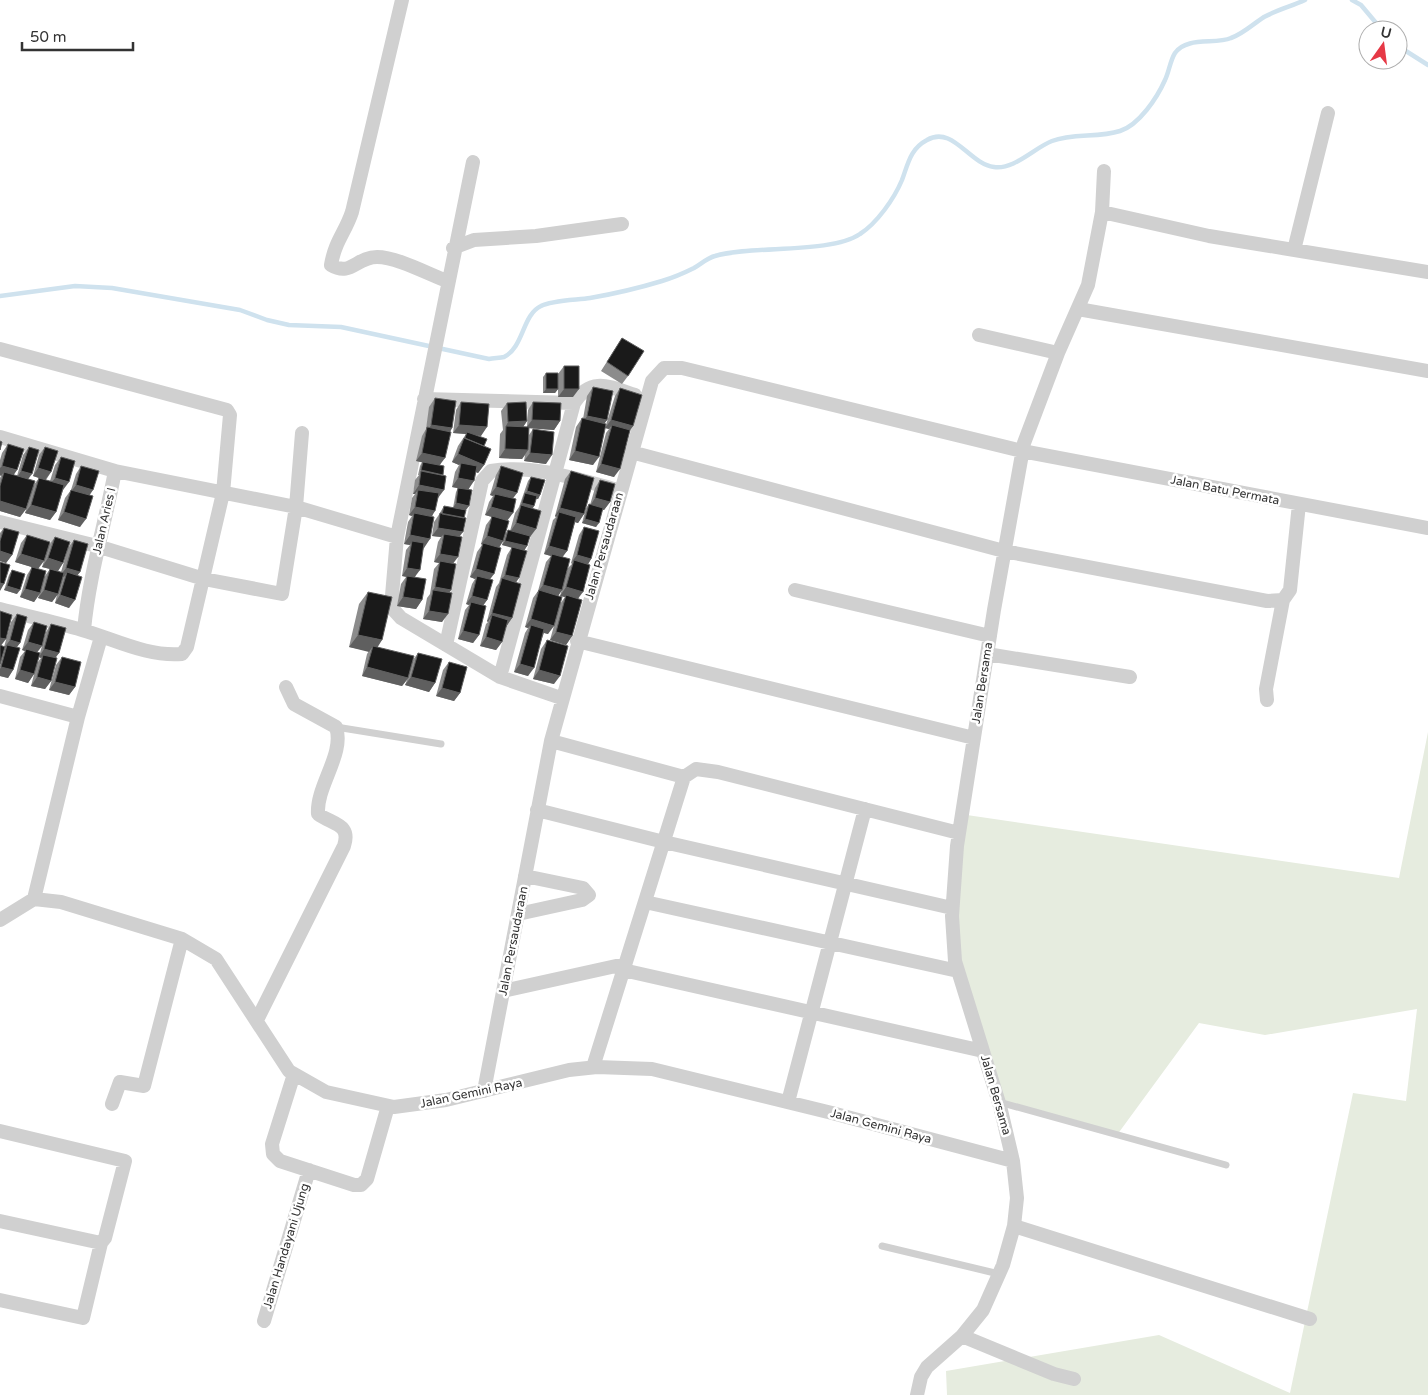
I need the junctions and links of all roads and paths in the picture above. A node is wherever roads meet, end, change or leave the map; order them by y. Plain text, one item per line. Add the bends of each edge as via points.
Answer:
1 (402, 0) edge
2 (1328, 113) dead end
3 (473, 162) dead end
4 (1104, 171) dead end
5 (1102, 212) junction
6 (622, 224) dead end
7 (454, 248) junction
8 (1294, 250) junction
9 (1428, 272) edge
10 (447, 281) junction
11 (1078, 309) junction
12 (980, 335) dead end
13 (0, 349) edge
14 (1058, 353) junction
15 (1428, 371) edge
16 (647, 398) junction
17 (424, 399) junction
18 (574, 403) junction
19 (302, 433) dead end
20 (0, 437) edge
21 (1022, 451) junction
22 (632, 452) junction
23 (115, 471) junction
24 (555, 473) junction
25 (620, 491) junction
26 (223, 492) junction
27 (1299, 504) junction
28 (296, 507) junction
29 (0, 522) edge
30 (1428, 528) edge
31 (397, 536) junction
32 (97, 546) junction
33 (1004, 551) junction
34 (204, 579) junction
35 (795, 590) dead end
36 (1283, 600) junction
37 (0, 609) edge
38 (84, 630) junction
39 (990, 636) junction
40 (101, 637) junction
41 (578, 641) junction
42 (446, 645) junction
43 (986, 654) junction
44 (500, 677) junction
45 (1130, 677) dead end
46 (286, 687) dead end
47 (0, 696) edge
48 (561, 698) junction
49 (1268, 700) dead end
50 (78, 717) junction
51 (336, 727) junction
52 (974, 738) junction
53 (551, 742) junction
54 (441, 744) dead end
55 (684, 777) junction
56 (865, 809) junction
57 (537, 810) junction
58 (959, 833) junction
59 (664, 842) junction
60 (525, 876) junction
61 (846, 883) junction
62 (34, 899) junction
63 (645, 902) junction
64 (952, 908) junction
65 (518, 914) junction
66 (0, 920) edge
67 (182, 939) junction
68 (830, 943) junction
69 (624, 967) junction
70 (958, 971) junction
71 (503, 991) junction
72 (812, 1012) junction
73 (257, 1020) junction
74 (983, 1051) junction
75 (593, 1067) junction
76 (294, 1074) junction
77 (484, 1091) junction
78 (788, 1102) junction
79 (999, 1102) junction
80 (112, 1104) dead end
81 (388, 1106) junction
82 (0, 1131) edge
83 (1013, 1162) junction
84 (1226, 1165) dead end
85 (309, 1170) junction
86 (0, 1221) edge
87 (1014, 1226) junction
88 (101, 1243) junction
89 (882, 1246) dead end
90 (999, 1274) junction
91 (0, 1300) edge
92 (1310, 1319) dead end
93 (264, 1321) dead end
94 (962, 1336) junction
95 (1074, 1379) dead end
96 (917, 1395) edge

1 - 10 street via 352,212 337,239 330,265 346,270 377,257
2 - 8 street
3 - 7 street
4 - 5 street, Jalan Bersama
5 - 8 street via 1178,230
5 - 11 street, Jalan Bersama via 1088,285
6 - 7 street via 536,236 474,240
7 - 10 street
8 - 9 street
10 - 17 street
11 - 14 street, Jalan Bersama
11 - 15 street
12 - 14 street
13 - 26 street via 228,410
14 - 21 street, Jalan Bersama
16 - 18 street via 604,385 581,392
16 - 21 street, Jalan Persaudaraan via 652,381 664,368 682,368
16 - 22 street, Jalan Persaudaraan
17 - 18 street
17 - 31 street
18 - 24 street
19 - 28 street
20 - 23 street, Jalan Aries I
21 - 27 street, Jalan Batu Permata
21 - 33 street, Jalan Bersama
22 - 25 street, Jalan Persaudaraan
22 - 33 street
23 - 26 street
23 - 32 street, Jalan Aries I
24 - 25 street
24 - 42 street via 506,469 490,471 482,481
24 - 44 street
25 - 41 street, Jalan Persaudaraan
26 - 28 street
26 - 34 street
27 - 30 street, Jalan Batu Permata
27 - 36 street via 1290,590
28 - 31 street
28 - 34 street via 283,594
29 - 32 street
31 - 42 street via 391,607 401,618
32 - 34 street
32 - 38 street, Jalan Aries I
33 - 36 street via 1267,601
33 - 39 street, Jalan Bersama
34 - 40 street via 187,647 182,654 147,651
35 - 39 street
36 - 49 street via 1266,689
37 - 38 street
38 - 40 street
39 - 43 street, Jalan Bersama
40 - 50 street
41 - 48 street, Jalan Persaudaraan
41 - 52 street
42 - 44 street
43 - 45 street
43 - 52 street, Jalan Bersama
44 - 48 street
46 - 51 street via 294,704
47 - 50 street
48 - 53 street, Jalan Persaudaraan
50 - 62 street
51 - 54 lane
51 - 73 street via 339,734 337,747 318,800 318,814 344,829 347,836
52 - 58 street, Jalan Bersama
53 - 55 street
53 - 57 street, Jalan Persaudaraan
55 - 56 street via 692,770 700,769
55 - 59 street
56 - 58 street
56 - 61 street
57 - 59 street
57 - 60 street, Jalan Persaudaraan
58 - 64 street, Jalan Bersama
59 - 61 street
59 - 63 street
60 - 65 street, Jalan Persaudaraan
60 - 65 street via 583,888 589,894 586,899
61 - 64 street
61 - 68 street
62 - 66 street
62 - 67 street, Jalan Gemini Raya via 61,902
63 - 68 street
63 - 69 street
64 - 70 street, Jalan Bersama
65 - 71 street, Jalan Persaudaraan
67 - 73 street, Jalan Gemini Raya via 216,959
67 - 80 street via 144,1086 120,1082
68 - 70 street
68 - 72 street
69 - 71 street
69 - 72 street
69 - 75 street
70 - 74 street, Jalan Bersama
71 - 77 street, Jalan Persaudaraan
72 - 74 street
72 - 78 street
73 - 76 street, Jalan Gemini Raya
74 - 79 street, Jalan Bersama
75 - 77 street, Jalan Gemini Raya
75 - 78 street, Jalan Gemini Raya via 652,1069
76 - 81 street, Jalan Gemini Raya via 326,1092
76 - 85 street via 271,1149 275,1158
77 - 81 street, Jalan Gemini Raya via 446,1100
78 - 83 street, Jalan Gemini Raya
79 - 83 street, Jalan Bersama
79 - 84 lane
81 - 85 street via 365,1183 354,1185
82 - 88 street via 125,1161
83 - 87 street, Jalan Bersama via 1017,1198
85 - 93 street, Jalan Handayani Ujung
86 - 88 street
87 - 90 street, Jalan Bersama
87 - 92 street
88 - 91 street via 83,1318
89 - 90 lane
90 - 94 street, Jalan Bersama via 982,1310
94 - 95 street via 1054,1374
94 - 96 street, Jalan Bersama via 927,1367

